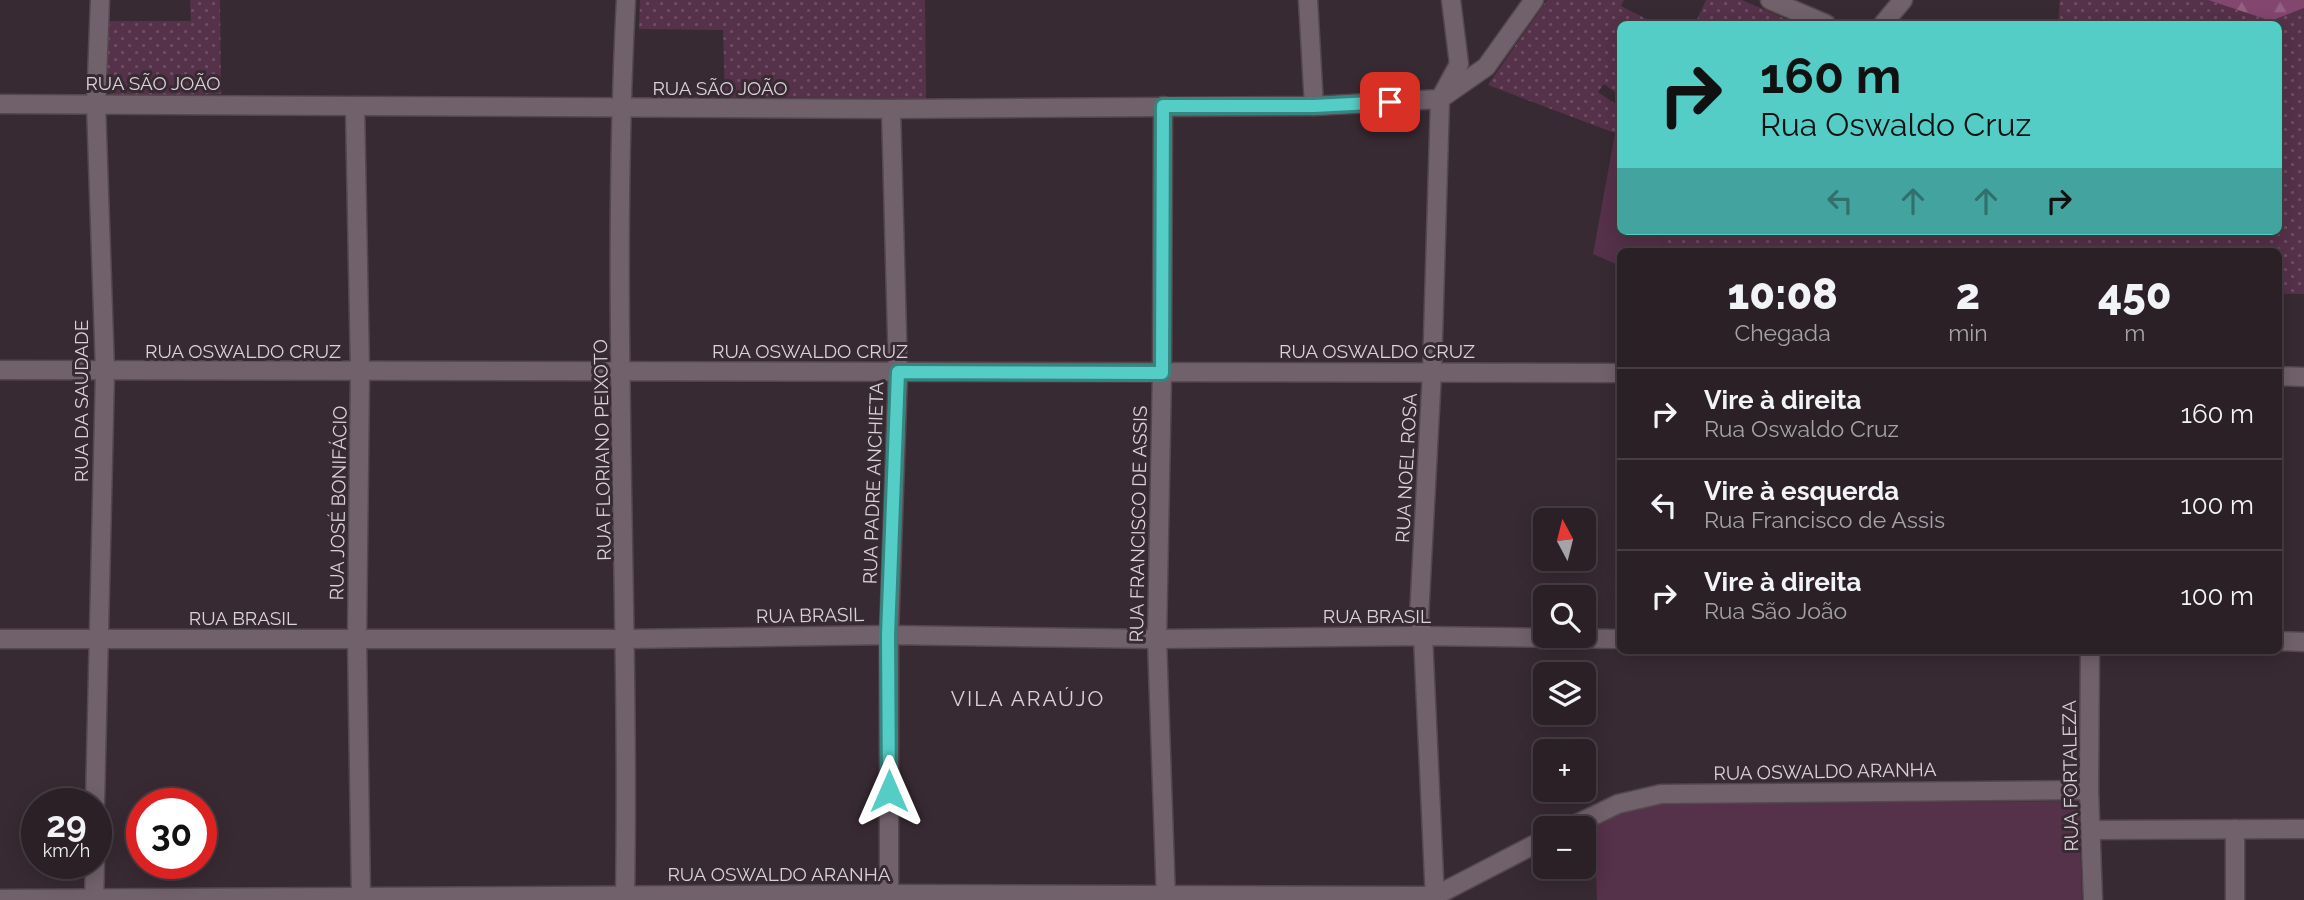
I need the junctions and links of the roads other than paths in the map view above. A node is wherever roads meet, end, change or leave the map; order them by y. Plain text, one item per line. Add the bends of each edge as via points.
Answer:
1 (100, 0) edge
2 (626, 0) edge
3 (1308, 0) edge
4 (1451, 0) edge
5 (1534, 0) edge
6 (1770, 0) edge
7 (1903, 0) edge
8 (1819, 21) edge
9 (1886, 21) edge
10 (1440, 99) junction
11 (0, 104) edge
12 (96, 104) junction
13 (355, 106) junction
14 (1163, 106) junction
15 (1314, 106) junction
16 (620, 108) junction
17 (891, 109) junction
18 (0, 370) edge
19 (105, 371) junction
20 (360, 372) junction
21 (898, 372) junction
22 (1432, 372) junction
23 (622, 373) junction
24 (1162, 373) junction
25 (1617, 373) edge
26 (2282, 376) edge
27 (2304, 377) edge
28 (888, 635) junction
29 (1423, 636) junction
30 (0, 639) edge
31 (97, 639) junction
32 (357, 639) junction
33 (626, 639) junction
34 (1157, 639) junction
35 (1617, 639) edge
36 (2282, 641) edge
37 (2304, 642) edge
38 (2090, 654) edge
39 (95, 788) edge
40 (2089, 790) junction
41 (1593, 816) edge
42 (2235, 829) junction
43 (2304, 829) edge
44 (2091, 830) junction
45 (1533, 845) edge
46 (95, 879) edge
47 (889, 897) edge
48 (625, 898) edge
49 (1166, 898) edge
50 (1435, 898) edge
51 (0, 899) edge
52 (361, 899) edge
53 (94, 900) edge
54 (2093, 900) edge
55 (2235, 900) edge

1 - 12 street, RUA DA SAUDADE
2 - 16 street, RUA FLORIANO PEIXOTO
3 - 15 street
4 - 10 street, RUA NOEL ROSA via 1459,64
5 - 10 street via 1486,67
6 - 8 street
7 - 9 street
10 - 15 street, RUA SÃO JOÃO
10 - 22 street, RUA NOEL ROSA
11 - 12 street, RUA SÃO JOÃO
12 - 13 street, RUA SÃO JOÃO
12 - 19 street, RUA DA SAUDADE
13 - 16 street, RUA SÃO JOÃO
13 - 20 street, RUA JOSÉ BONIFÁCIO
14 - 15 street, RUA SÃO JOÃO
14 - 17 street, RUA SÃO JOÃO
14 - 24 street, RUA FRANCISCO DE ASSIS
16 - 17 street, RUA SÃO JOÃO
16 - 23 street, RUA FLORIANO PEIXOTO
17 - 21 street, RUA PADRE ANCHIETA
18 - 19 street, RUA OSWALDO CRUZ
19 - 20 street, RUA OSWALDO CRUZ
19 - 31 street, RUA DA SAUDADE
20 - 23 street, RUA OSWALDO CRUZ
20 - 32 street, RUA JOSÉ BONIFÁCIO
21 - 23 street, RUA OSWALDO CRUZ
21 - 24 street, RUA OSWALDO CRUZ
21 - 28 street, RUA PADRE ANCHIETA
22 - 24 street, RUA OSWALDO CRUZ
22 - 25 street, RUA OSWALDO CRUZ
22 - 29 street, RUA NOEL ROSA via 1419,617
23 - 33 street, RUA FLORIANO PEIXOTO
24 - 34 street, RUA FRANCISCO DE ASSIS
26 - 27 street
28 - 33 street, RUA BRASIL
28 - 34 street, RUA BRASIL
28 - 47 street, RUA PADRE ANCHIETA
29 - 34 street, RUA BRASIL
29 - 35 street, RUA BRASIL
29 - 50 street, RUA NOEL ROSA
30 - 31 street, RUA BRASIL
31 - 32 street, RUA BRASIL
31 - 39 street, RUA DA SAUDADE
32 - 33 street, RUA BRASIL
32 - 52 street, RUA JOSÉ BONIFÁCIO
33 - 48 street, RUA FLORIANO PEIXOTO
34 - 49 street, RUA FRANCISCO DE ASSIS
36 - 37 street
38 - 40 street, RUA FORTALEZA
40 - 41 street, RUA OSWALDO ARANHA via 1661,794 1618,804
40 - 44 street, RUA FORTALEZA
42 - 43 street
42 - 44 street
42 - 55 street
44 - 54 street, RUA FORTALEZA
45 - 50 street, RUA OSWALDO ARANHA
46 - 53 street
47 - 48 street, RUA OSWALDO ARANHA
47 - 49 street, RUA OSWALDO ARANHA
48 - 52 street, RUA OSWALDO ARANHA
49 - 50 street, RUA OSWALDO ARANHA
51 - 53 street, RUA OSWALDO ARANHA
52 - 53 street, RUA OSWALDO ARANHA

